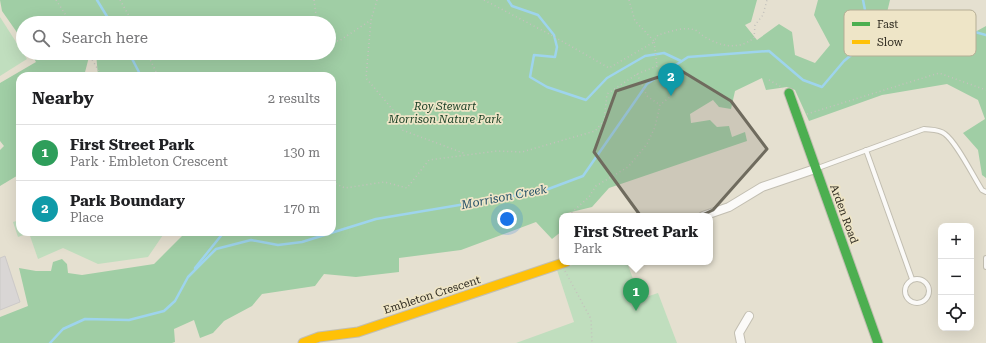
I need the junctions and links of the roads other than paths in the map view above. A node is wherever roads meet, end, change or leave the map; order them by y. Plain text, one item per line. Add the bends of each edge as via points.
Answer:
1 (789, 93) road end
2 (866, 150) junction
3 (815, 169) junction
4 (986, 192) edge
5 (712, 213) edge
6 (986, 258) edge
7 (559, 264) edge
8 (986, 267) edge
9 (912, 279) junction
10 (749, 316) dead end
11 (303, 343) edge
12 (741, 343) edge
13 (878, 343) edge

1 - 3 street, Arden Road
2 - 3 lane
2 - 4 lane via 924,129 939,131 950,139 982,190
2 - 9 lane
3 - 5 street via 762,188 729,207
3 - 13 street, Arden Road
6 - 8 lane
7 - 11 street, Embleton Crescent via 358,332 319,337
9 - 9 lane via 906,285 905,294 910,301 920,303 928,297 929,287 923,279
10 - 12 street via 739,333

